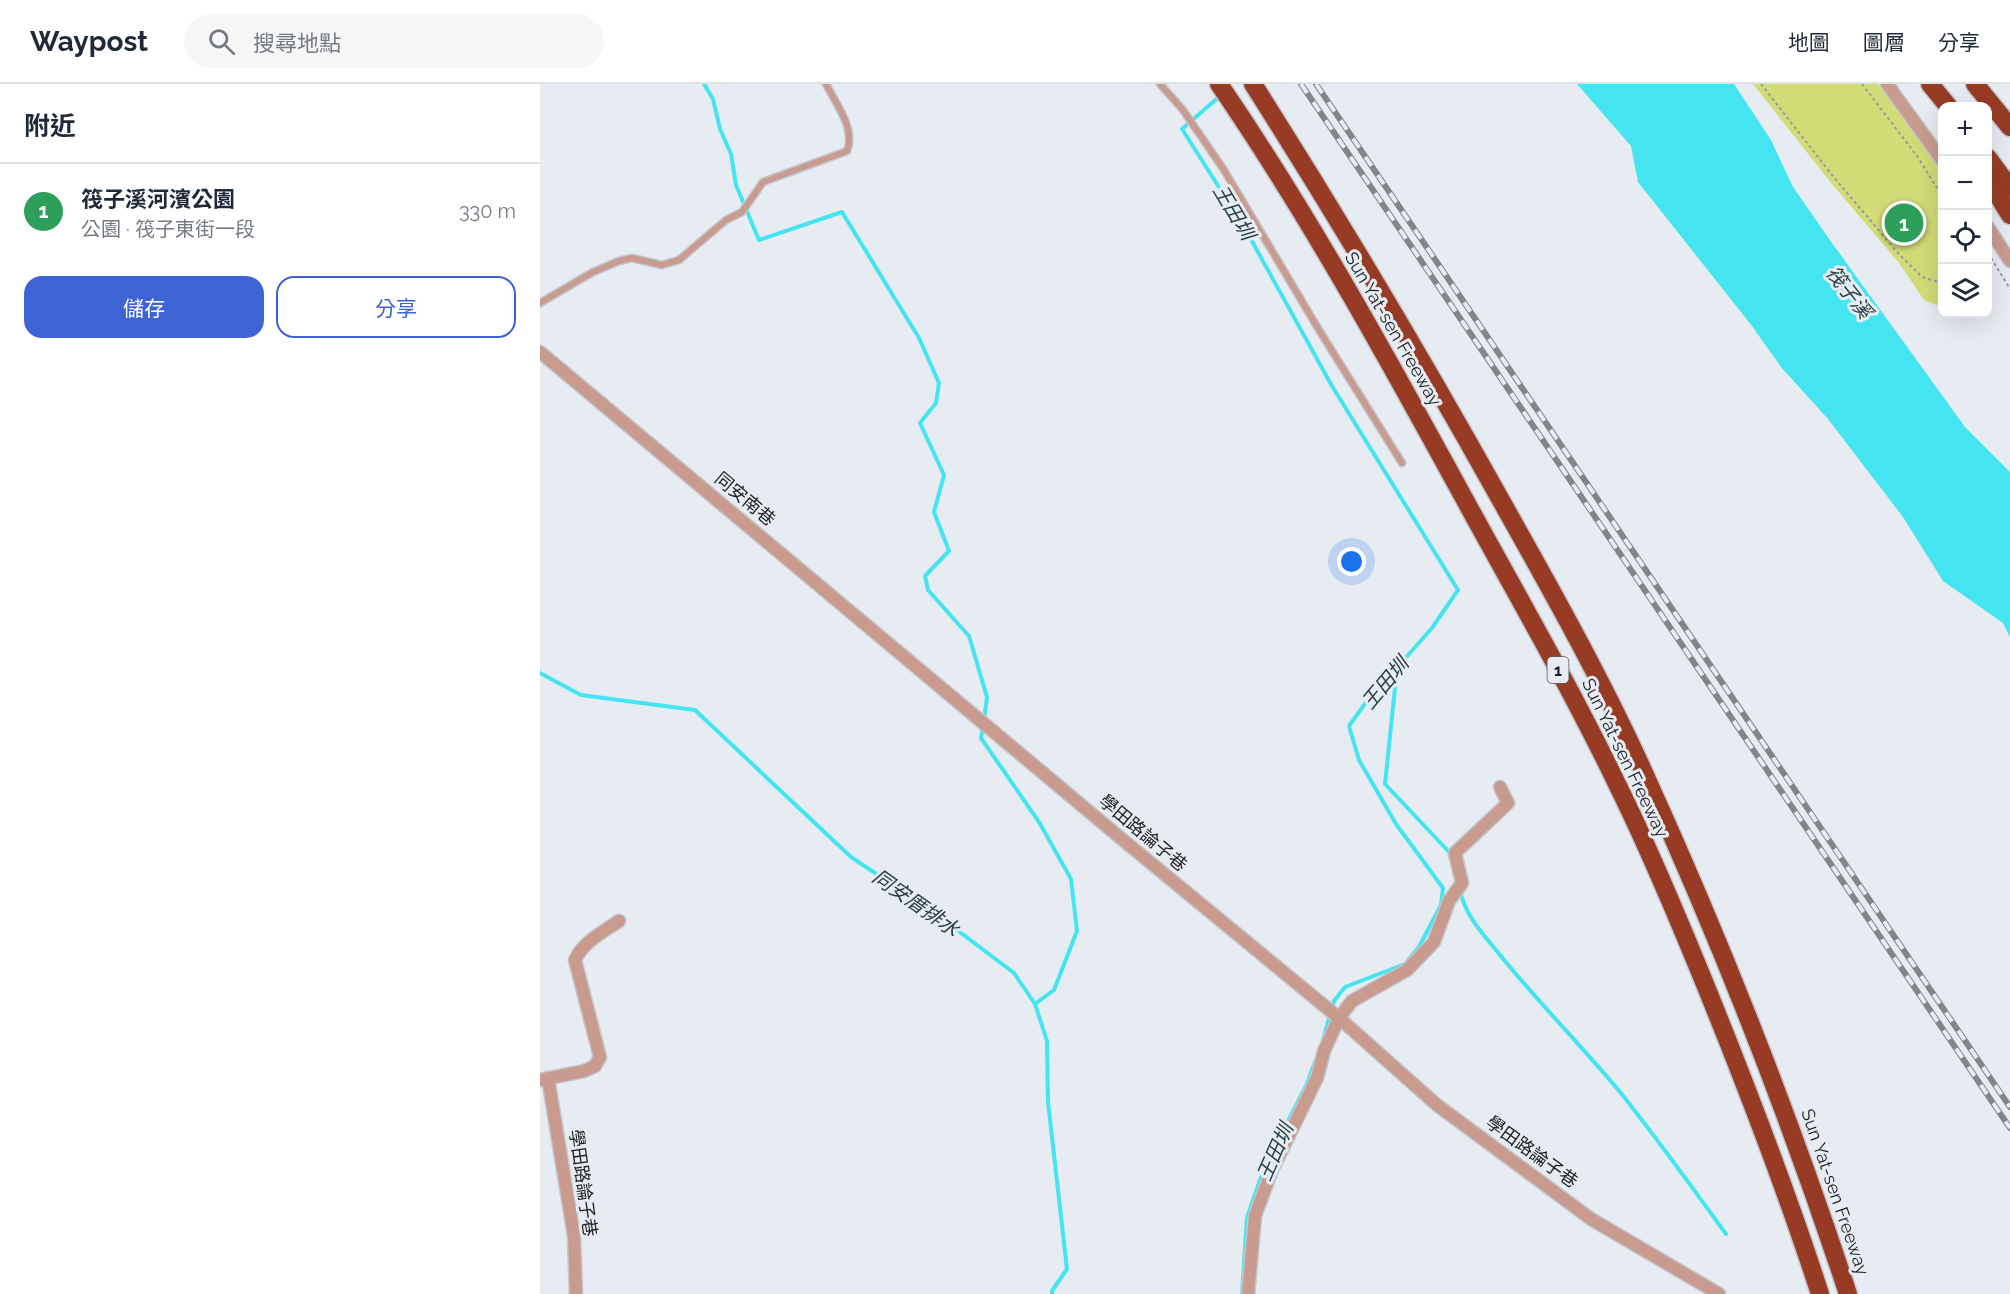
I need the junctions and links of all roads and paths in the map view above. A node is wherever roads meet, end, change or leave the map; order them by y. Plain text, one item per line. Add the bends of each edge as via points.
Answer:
1 (826, 84) edge
2 (1160, 84) edge
3 (1219, 84) edge
4 (1253, 84) edge
5 (1761, 84) edge
6 (1862, 84) edge
7 (1887, 84) edge
8 (1929, 84) edge
9 (1975, 84) edge
10 (1939, 102) edge
11 (1944, 102) edge
12 (2010, 127) edge
13 (1939, 156) edge
14 (1992, 164) edge
15 (1992, 186) edge
16 (2010, 188) edge
17 (1938, 190) edge
18 (2010, 215) edge
19 (1992, 233) edge
20 (1992, 261) edge
21 (2010, 261) edge
22 (1938, 281) edge
23 (2010, 289) edge
24 (540, 303) edge
25 (540, 352) edge
26 (1402, 463) dead end
27 (926, 673) joint
28 (1500, 787) dead end
29 (619, 921) dead end
30 (1339, 1018) junction
31 (544, 1079) edge
32 (576, 1294) edge
33 (1248, 1294) edge
34 (1719, 1294) edge
35 (1820, 1294) edge
36 (1848, 1294) edge

1 - 24 lane via 848,123 847,152 764,183 742,212 726,220 679,260 662,265 632,258 619,261
2 - 26 lane via 1183,110 1230,180
3 - 35 highway, Sun Yat-sen Freeway / 1 via 1361,312 1619,788 1682,927 1749,1092
4 - 36 highway, Sun Yat-sen Freeway / 1 via 1437,385 1573,630 1645,774 1773,1082
5 - 22 path via 1897,252 1922,277
6 - 17 path
7 - 13 street
8 - 10 highway
8 - 11 highway
9 - 12 highway
14 - 16 highway
15 - 18 highway
19 - 21 street
20 - 23 path
25 - 27 street, 同安南巷
27 - 30 street, 學田路論子巷
28 - 30 street via 1508,803 1455,853 1462,883 1449,901 1434,942 1407,970 1352,1001
29 - 31 street via 579,951 575,960 600,1057 595,1066 585,1071
30 - 33 street via 1317,1078 1254,1216
30 - 34 street, 學田路論子巷 via 1437,1105 1591,1219
31 - 32 street, 學田路論子巷 via 573,1236

